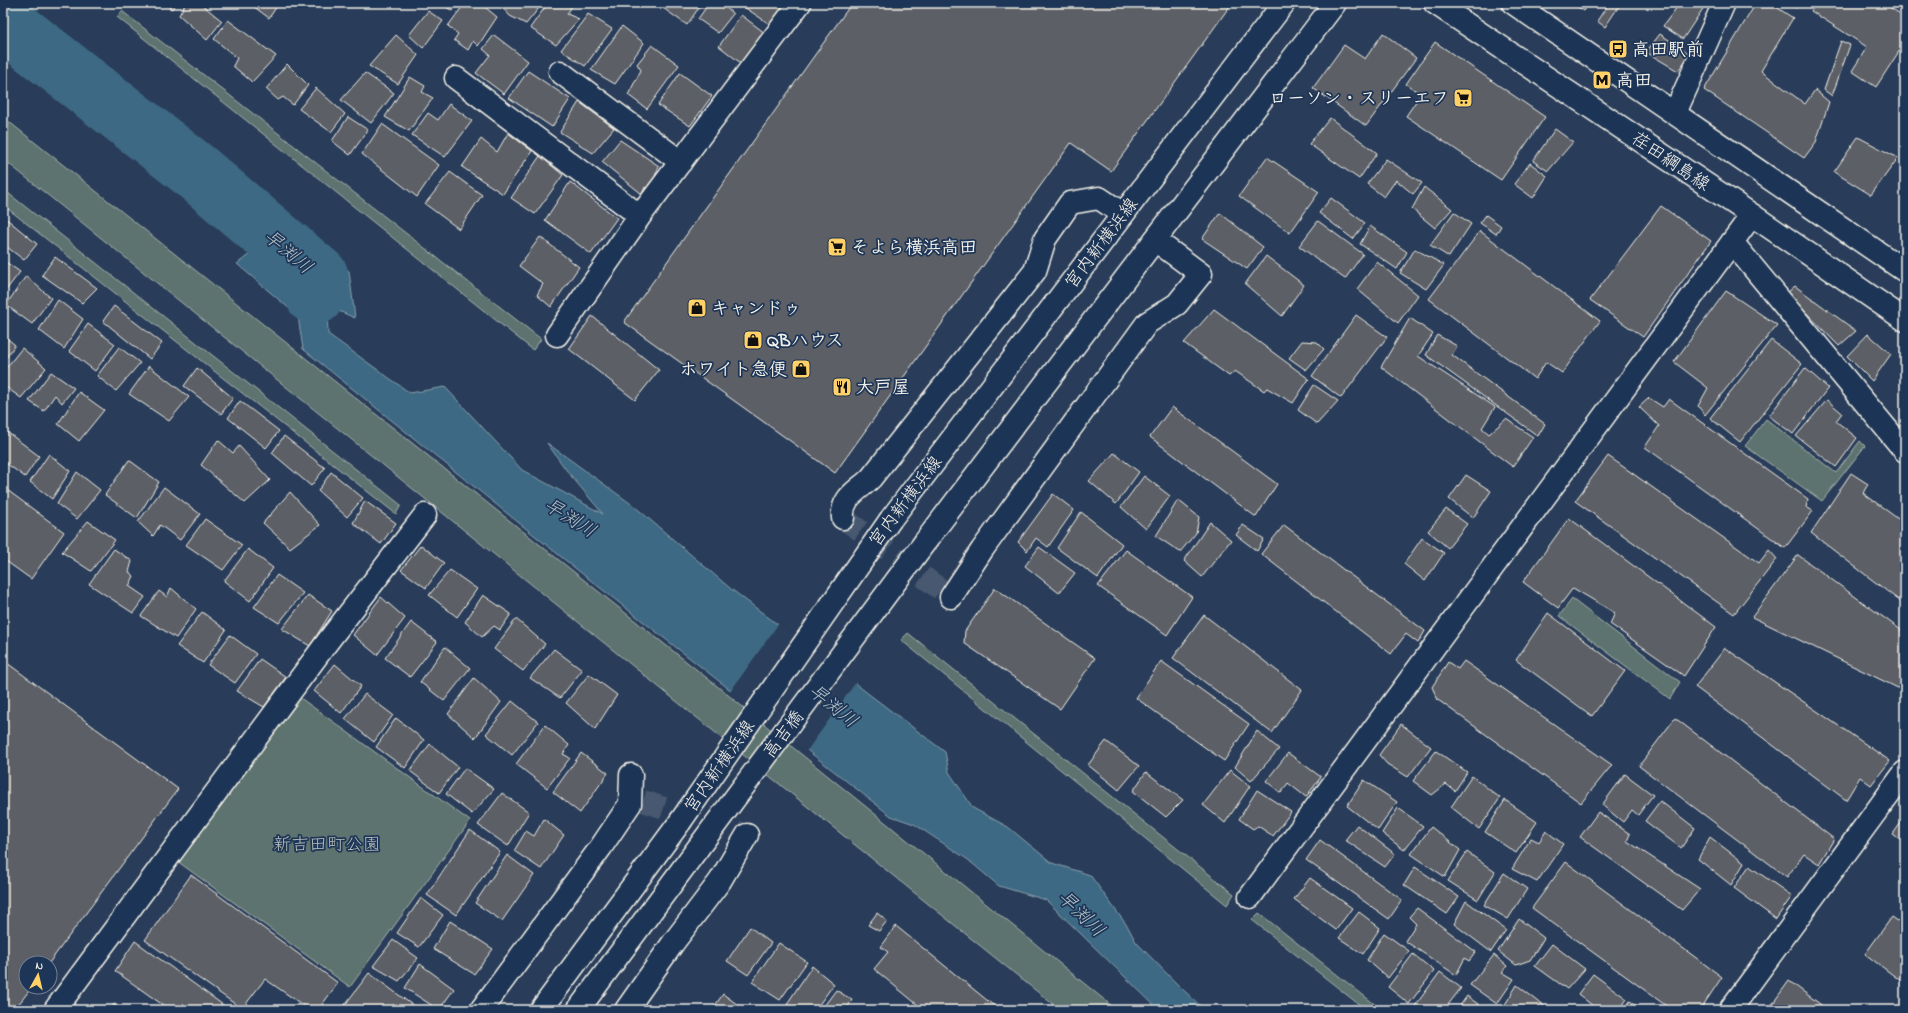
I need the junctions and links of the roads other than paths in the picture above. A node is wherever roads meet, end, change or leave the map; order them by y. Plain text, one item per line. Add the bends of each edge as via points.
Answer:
1 (800, 3) edge
2 (1284, 3) edge
3 (1335, 3) edge
4 (1435, 3) edge
5 (1514, 3) edge
6 (1724, 3) edge
7 (560, 72) dead end
8 (456, 78) dead end
9 (1675, 113) junction
10 (681, 162) junction
11 (1123, 214) junction
12 (1752, 215) junction
13 (640, 216) junction
14 (1155, 240) junction
15 (1732, 242) junction
16 (1905, 271) edge
17 (1905, 320) edge
18 (556, 336) dead end
19 (1905, 451) edge
20 (425, 515) dead end
21 (843, 518) dead end
22 (951, 597) dead end
23 (1905, 772) edge
24 (631, 775) dead end
25 (747, 835) dead end
26 (1250, 897) dead end
27 (55, 1010) edge
28 (481, 1010) edge
29 (540, 1010) edge
30 (578, 1010) edge
31 (626, 1010) edge
32 (1730, 1010) edge

1 - 10 street
2 - 11 street, 宮内新横浜線
3 - 14 street
4 - 12 street, 荏田綱島線
5 - 9 street
6 - 9 street
7 - 10 street
8 - 13 street
9 - 16 street
10 - 13 street
11 - 21 street via 1100,198 1070,203 1045,239 1035,271 871,478 848,496 842,508
11 - 29 street, 宮内新横浜線, bridge via 891,519 680,822
12 - 15 street
12 - 17 street, 荏田綱島線
13 - 18 street
14 - 22 street via 1201,274 1177,304 1147,323 982,550
14 - 30 street, 高吉橋, bridge via 925,542
15 - 19 street
15 - 26 street
20 - 27 street via 328,641
23 - 32 street
24 - 28 street via 637,802
25 - 31 street via 720,881 672,943

